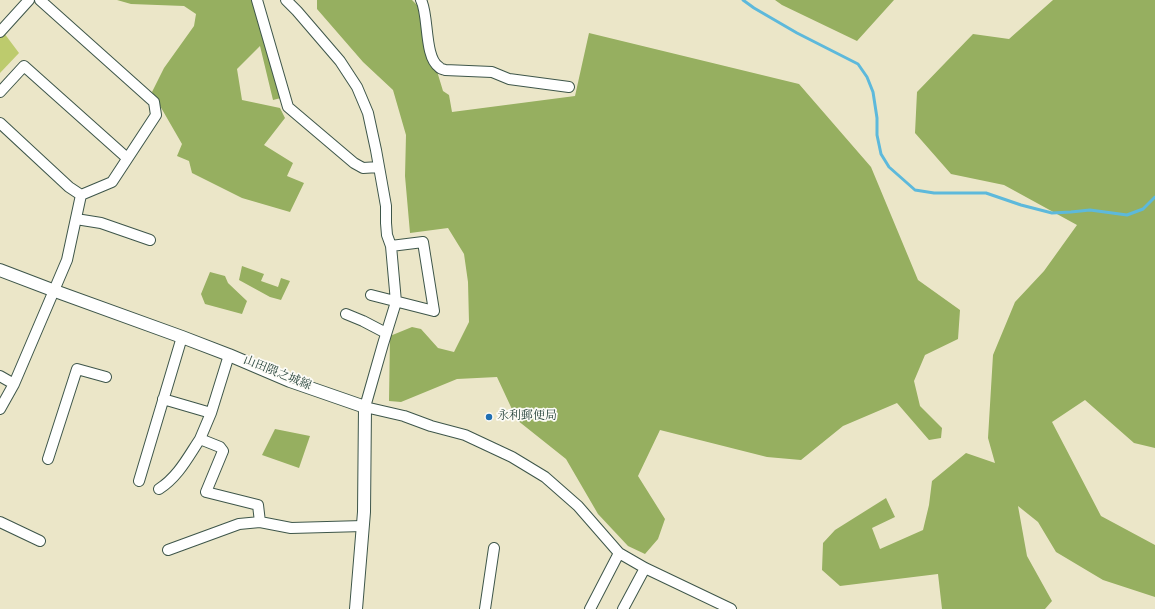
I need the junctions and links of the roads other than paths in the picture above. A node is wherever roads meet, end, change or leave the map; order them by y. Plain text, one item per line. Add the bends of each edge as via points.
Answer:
1 (29, 0) edge
2 (40, 0) edge
3 (257, 0) edge
4 (286, 0) edge
5 (421, 0) edge
6 (0, 32) edge
7 (569, 87) dead end
8 (0, 92) edge
9 (0, 123) edge
10 (127, 158) junction
11 (379, 168) junction
12 (81, 195) junction
13 (76, 219) junction
14 (150, 240) dead end
15 (391, 246) junction
16 (0, 270) edge
17 (55, 291) junction
18 (371, 296) dead end
19 (396, 302) junction
20 (346, 314) dead end
21 (386, 334) junction
22 (182, 336) junction
23 (229, 355) junction
24 (0, 376) edge
25 (106, 377) dead end
26 (14, 384) junction
27 (163, 399) junction
28 (366, 407) junction
29 (0, 409) edge
30 (211, 412) junction
31 (200, 439) junction
32 (48, 459) dead end
33 (139, 481) dead end
34 (159, 489) dead end
35 (0, 522) edge
36 (260, 522) junction
37 (363, 526) junction
38 (40, 541) dead end
39 (494, 548) dead end
40 (168, 550) dead end
41 (619, 553) junction
42 (645, 568) junction
43 (356, 609) edge
44 (485, 609) edge
45 (590, 609) edge
46 (623, 609) edge
47 (731, 609) edge

1 - 6 street
2 - 10 street via 154,102 156,115
3 - 11 street via 288,107 354,163 363,168
4 - 11 street via 340,61 357,87 368,113
5 - 7 street via 427,38 433,60 438,67 444,70 492,72 509,79
8 - 10 street via 24,66
9 - 12 street
10 - 12 street via 112,182
11 - 15 street
12 - 13 street
13 - 14 street via 101,224
13 - 17 street via 67,260
15 - 19 street
15 - 19 street via 423,242 434,311
16 - 17 main road, 山田隈之城線
17 - 22 main road, 山田隈之城線
17 - 26 street
18 - 19 street
19 - 21 street
20 - 21 street
21 - 28 street
22 - 23 main road, 山田隈之城線
22 - 27 street
23 - 28 main road, 山田隈之城線 via 290,381
23 - 30 street
24 - 26 street
25 - 32 street via 77,369
26 - 29 street
27 - 30 street
27 - 33 street
28 - 37 main road
28 - 41 street via 465,435 512,457 545,477 578,506
30 - 31 street
31 - 34 street via 179,472 168,484
31 - 36 street via 220,447 223,451 206,492 258,505
35 - 38 street
36 - 37 street via 291,528
36 - 40 street via 239,524
37 - 43 main road
39 - 44 street
41 - 42 street
41 - 45 street
42 - 46 street
42 - 47 street

